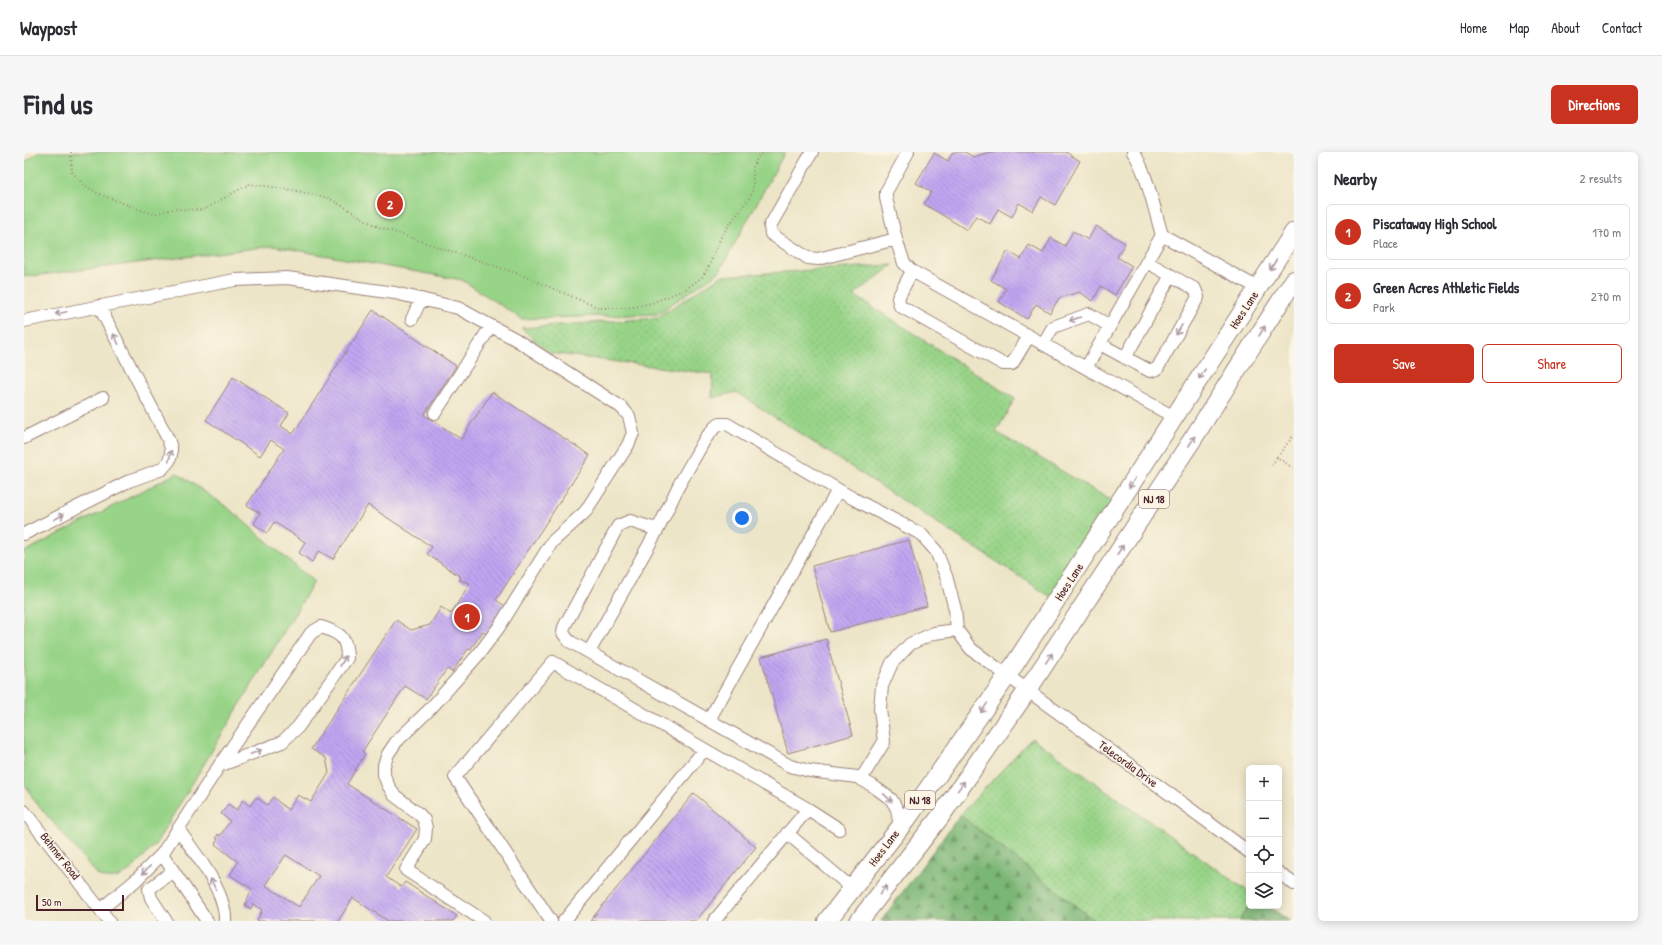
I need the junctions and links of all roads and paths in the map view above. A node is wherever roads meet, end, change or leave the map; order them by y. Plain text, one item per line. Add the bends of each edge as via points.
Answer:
1 (70, 152) edge
2 (765, 152) edge
3 (812, 152) edge
4 (908, 152) edge
5 (1133, 152) edge
6 (1294, 232) edge
7 (1162, 234) junction
8 (896, 239) junction
9 (1147, 262) junction
10 (912, 271) junction
11 (1170, 275) junction
12 (1294, 280) edge
13 (1258, 288) junction
14 (421, 299) junction
15 (99, 306) junction
16 (412, 319) dead end
17 (24, 321) edge
18 (491, 326) junction
19 (1110, 326) junction
20 (1029, 336) junction
21 (1043, 344) junction
22 (1100, 344) junction
23 (1125, 358) junction
24 (1086, 368) junction
25 (103, 398) dead end
26 (435, 413) dead end
27 (1174, 417) junction
28 (1294, 435) edge
29 (24, 438) edge
30 (1277, 457) junction
31 (1272, 465) dead end
32 (1294, 469) edge
33 (838, 490) junction
34 (659, 528) junction
35 (24, 534) edge
36 (957, 630) junction
37 (589, 652) junction
38 (1007, 676) junction
39 (1027, 690) junction
40 (709, 720) junction
41 (704, 750) junction
42 (219, 766) junction
43 (861, 779) junction
44 (808, 809) junction
45 (24, 811) edge
46 (178, 828) junction
47 (900, 828) junction
48 (839, 830) dead end
49 (787, 833) junction
50 (1246, 850) edge
51 (162, 854) junction
52 (173, 871) junction
53 (1282, 875) edge
54 (1294, 884) edge
55 (853, 889) junction
56 (100, 909) junction
57 (109, 921) edge
58 (166, 921) edge
59 (206, 921) edge
60 (225, 921) edge
61 (484, 921) edge
62 (551, 921) edge
63 (564, 921) edge
64 (714, 921) edge
65 (827, 921) edge
66 (859, 921) edge

1 - 2 path via 72,172 83,184 99,194 154,214 173,209 202,210 249,184 329,198 376,226 516,273 600,308 621,308 652,303 686,289 702,277 722,234 750,197 753,188 753,166 758,157
3 - 8 street via 770,226 771,234 808,258 818,259
4 - 8 street via 886,192
5 - 7 street via 1142,169
6 -> 13 highway, Hoes Lane / NJ 18
7 - 9 street
7 - 13 street
8 - 10 street via 904,263
9 - 11 street
9 - 19 street
10 - 20 street
10 - 20 street via 898,298 900,306 1003,364 1012,364
11 - 23 street
11 -> 23 street via 1195,289 1198,296 1157,369 1150,371
39 -> 12 highway, Hoes Lane / NJ 18
13 -> 27 highway, Hoes Lane / NJ 18
14 - 15 street via 395,293 279,279 235,280
14 - 16 street
14 - 18 street via 458,308
15 -> 17 street
35 -> 15 street via 129,481 162,469 170,461 171,448 168,439
18 - 26 street
18 - 61 street via 621,407 628,416 633,433 628,445 584,512 552,542 499,627 431,708 396,742 384,765 384,775 394,795 419,814 426,828 425,839 406,870
19 -> 21 street via 1089,314 1053,327
19 - 22 street
20 - 21 street
21 - 24 street
22 - 23 street
22 - 24 street
24 - 27 street
25 - 29 street
27 -> 38 highway, Hoes Lane / NJ 18
28 - 30 path
30 - 31 path
30 - 32 path
33 - 34 street via 726,424 720,424 705,439
33 - 36 street via 921,534 936,551 955,609
33 - 40 street
34 - 37 street
34 - 37 street via 630,521 618,526 564,627 564,633 569,641
36 - 38 street, Telecordia Drive via 971,649
36 - 43 street via 934,633 910,644 892,663 882,686 880,709 884,742
37 - 40 street
38 - 39 street, Telecordia Drive
38 -> 47 highway, Hoes Lane / NJ 18
39 - 50 street, Telecordia Drive
66 -> 39 highway, Hoes Lane / NJ 18 via 940,817
40 - 43 street via 790,766
41 - 44 street
41 - 62 street via 552,662 455,777
41 - 63 street
42 -> 42 street via 282,742 298,727 347,658 347,647 343,638 321,626 311,633
42 - 46 street
43 -> 47 street via 890,799 897,809
44 - 48 street
44 - 49 street
45 - 56 street, Behmer Road
46 - 51 street
60 -> 46 street via 225,911 209,876
47 - 55 highway, Hoes Lane / NJ 18
49 - 55 street
49 - 64 street
51 - 52 street
51 -> 56 street via 135,881
52 - 58 street via 149,889 151,898
52 - 59 street
53 - 54 street
55 - 65 highway, Hoes Lane / NJ 18
56 - 57 street, Behmer Road

